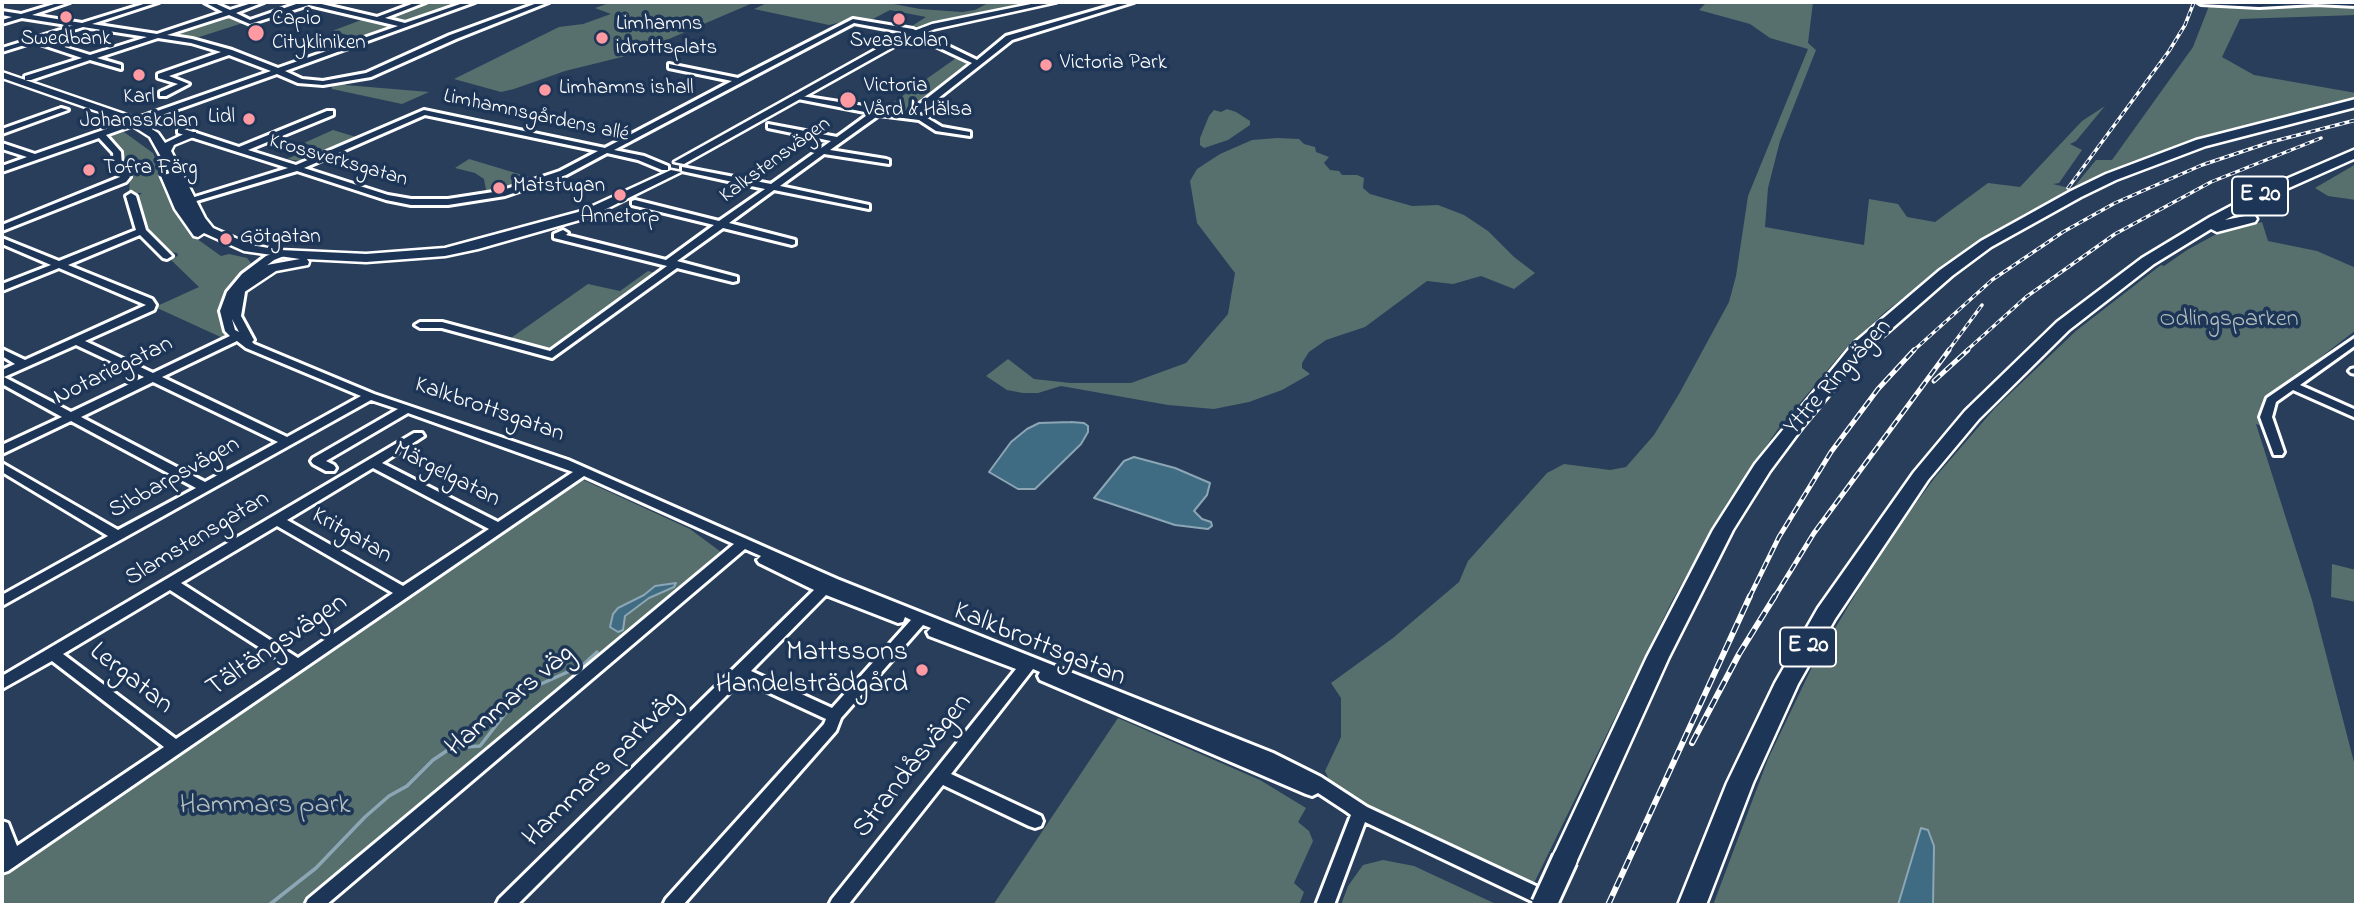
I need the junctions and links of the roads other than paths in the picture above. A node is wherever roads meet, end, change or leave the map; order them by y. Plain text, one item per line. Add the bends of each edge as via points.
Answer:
1 (67, 2) edge
2 (140, 2) edge
3 (207, 2) edge
4 (261, 2) edge
5 (307, 2) edge
6 (419, 2) edge
7 (472, 2) edge
8 (546, 2) edge
9 (1053, 2) edge
10 (1131, 2) edge
11 (2201, 2) edge
12 (2295, 2) edge
13 (2317, 2) edge
14 (153, 3) edge
15 (2220, 3) edge
16 (2286, 3) edge
17 (2356, 4) edge
18 (228, 12) junction
19 (2, 13) edge
20 (22, 16) junction
21 (377, 19) junction
22 (2, 22) edge
23 (83, 25) junction
24 (405, 25) junction
25 (917, 34) junction
26 (153, 36) junction
27 (35, 40) junction
28 (2, 50) edge
29 (229, 52) junction
30 (89, 58) junction
31 (977, 63) junction
32 (672, 66) dead end
33 (118, 67) dead end
34 (275, 71) junction
35 (2, 75) edge
36 (28, 78) dead end
37 (737, 80) junction
38 (810, 89) junction
39 (163, 94) dead end
40 (798, 97) junction
41 (2356, 103) edge
42 (64, 110) dead end
43 (877, 112) junction
44 (330, 113) dead end
45 (910, 116) junction
46 (131, 123) junction
47 (771, 126) dead end
48 (2, 132) edge
49 (186, 132) joint
50 (100, 134) junction
51 (967, 134) dead end
52 (838, 140) junction
53 (2, 146) edge
54 (239, 150) junction
55 (165, 151) junction
56 (606, 151) junction
57 (822, 151) junction
58 (2356, 153) edge
59 (35, 157) junction
60 (2341, 159) junction
61 (886, 162) dead end
62 (676, 167) junction
63 (295, 168) junction
64 (2, 169) edge
65 (2311, 186) dead end
66 (772, 187) junction
67 (131, 196) dead end
68 (190, 200) junction
69 (635, 203) dead end
70 (866, 207) dead end
71 (2250, 219) dead end
72 (720, 225) junction
73 (2, 228) edge
74 (141, 231) junction
75 (564, 233) dead end
76 (2183, 239) junction
77 (2, 241) edge
78 (792, 242) dead end
79 (230, 250) junction
80 (445, 252) junction
81 (167, 256) dead end
82 (276, 257) junction
83 (311, 261) junction
84 (672, 263) junction
85 (59, 265) junction
86 (246, 276) junction
87 (733, 279) dead end
88 (2, 288) edge
89 (240, 291) junction
90 (419, 325) dead end
91 (240, 335) junction
92 (2356, 340) edge
93 (77, 341) junction
94 (2, 352) edge
95 (24, 364) junction
96 (2, 377) edge
97 (151, 378) junction
98 (2292, 385) junction
99 (370, 397) junction
100 (407, 409) junction
101 (2356, 414) edge
102 (73, 416) junction
103 (418, 436) dead end
104 (287, 442) junction
105 (2, 450) edge
106 (2278, 452) dead end
107 (373, 463) junction
108 (2, 467) edge
109 (330, 468) dead end
110 (583, 471) junction
111 (206, 488) junction
112 (276, 520) junction
113 (700, 524) joint
114 (498, 528) junction
115 (118, 536) junction
116 (740, 545) junction
117 (170, 583) junction
118 (828, 585) junction
119 (404, 593) junction
120 (2, 601) edge
121 (918, 622) junction
122 (52, 653) junction
123 (298, 665) junction
124 (1028, 665) junction
125 (739, 672) junction
126 (2, 683) edge
127 (834, 716) junction
128 (176, 748) junction
129 (940, 776) junction
130 (1362, 812) junction
131 (1035, 821) dead end
132 (2, 828) edge
133 (7, 862) edge
134 (314, 905) edge
135 (505, 905) edge
136 (672, 905) edge
137 (838, 905) edge
138 (1325, 905) edge
139 (1544, 905) edge
140 (1557, 905) edge
141 (1692, 905) edge

1 - 20 street
2 - 14 street
3 - 18 street
4 - 18 street
5 - 18 street via 250,22
5 - 21 street
6 - 21 street
7 - 24 street
8 - 34 street via 368,75 338,82 306,82
9 - 25 main road
10 - 31 street via 1009,38
11 - 15 street
12 - 16 street
13 - 16 street
13 - 17 street
14 - 23 street
15 - 16 street
18 - 26 street
19 - 20 street
20 - 22 street
20 - 23 street
21 - 24 street
23 - 26 street
23 - 27 street
24 - 34 street
25 - 31 street, Krossverksgatan
25 - 37 street, Krossverksgatan via 853,20
25 - 38 main road
26 - 29 street
26 - 30 street
27 - 28 street
27 - 30 street
29 - 34 street
29 - 39 street via 161,76 185,84
30 - 33 street
30 - 36 street
31 - 45 street
32 - 37 street
34 - 46 street
35 - 46 main road
37 - 56 street, Krossverksgatan
38 - 40 main road
38 - 62 main road
40 - 43 street
40 - 62 main road
41 - 139 highway, Yttre Ringvägen, bridge via 2201,143 2076,194 1945,273 1858,348 1794,424 1723,530 1658,657
42 - 48 street
43 - 45 street
43 - 52 street, Kalkstensvägen
44 - 54 street
45 - 51 street via 939,129
46 - 50 street
46 - 55 main road via 154,135
46 - 79 main road via 155,150 195,230
47 - 52 street
49 - 54 street, Krossverksgatan
49 - 55 main road
50 - 59 street
50 - 73 street via 117,152 123,180
52 - 57 street, Kalkstensvägen
53 - 59 street
54 - 63 street, Krossverksgatan
55 - 68 main road
56 - 62 street, Limhamnsgårdens allé
56 - 63 street, Krossverksgatan via 528,187 448,202 397,200
56 - 63 street, Limhamnsgårdens allé via 424,112
57 - 61 street
57 - 66 street, Kalkstensvägen
58 - 60 highway, E 20
59 - 64 street
60 - 65 highway
60 - 76 highway, E 20 via 2268,192
62 - 66 street, Limhamnsgårdens allé
62 - 80 main road via 603,207 537,230
63 - 68 street
66 - 70 street, Limhamnsgårdens allé
66 - 72 street, Kalkstensvägen
67 - 74 street
68 - 82 main road via 209,231
69 - 72 street
71 - 76 highway
72 - 78 street
72 - 84 street, Kalkstensvägen
74 - 81 street
74 - 85 street
75 - 84 street via 557,236
76 - 141 highway, E 20 via 2063,326 1972,415 1921,476 1860,560 1787,683 1740,783
77 - 85 street
79 - 82 main road
79 - 86 main road via 253,258
80 - 82 main road via 366,258
80 - 83 main road via 375,261
82 - 83 main road
82 - 86 street
82 - 89 street
83 - 89 main road via 272,268
84 - 87 street
84 - 90 street, Kalkstensvägen via 552,355 442,325
85 - 88 street
85 - 93 street via 148,302 150,308
86 - 91 street via 232,292 225,312 228,328
89 - 91 street via 236,316
91 - 97 street, Notariegatan
91 - 99 street, Kalkbrottsgatan via 260,350
92 - 98 street
93 - 95 street
93 - 97 street
94 - 95 street
95 - 96 street
96 - 102 street
97 - 102 street, Notariegatan
97 - 104 street
98 - 101 street
98 - 106 street via 2271,400 2266,417
99 - 100 street, Kalkbrottsgatan
99 - 104 street, Sibbarpsvägen
100 - 109 street via 317,461
100 - 110 street, Kalkbrottsgatan
102 - 105 street, Notariegatan
102 - 111 street
103 - 107 street, Slamstensgatan
104 - 111 street, Sibbarpsvägen
107 - 112 street, Slamstensgatan
107 - 114 street, Märgelgatan
108 - 115 street
110 - 113 street, Kalkbrottsgatan
110 - 114 street, Tältängsvägen
111 - 115 street, Sibbarpsvägen
112 - 117 street, Slamstensgatan
112 - 119 street, Kritgatan
113 - 116 street, Kalkbrottsgatan via 710,534
114 - 119 street, Tältängsvägen
115 - 120 street, Sibbarpsvägen
116 - 118 street, Kalkbrottsgatan
116 - 134 street, Hammars väg
117 - 122 street, Slamstensgatan
117 - 123 street
118 - 121 street, Kalkbrottsgatan
118 - 125 street, Hammars parkväg
119 - 123 street, Tältängsvägen
121 - 124 street, Kalkbrottsgatan
121 - 127 street
122 - 126 street, Slamstensgatan
122 - 128 street, Lergatan
123 - 128 street, Tältängsvägen
124 - 129 street, Strandåsvägen
124 - 130 street, Kalkbrottsgatan
125 - 127 street
125 - 135 street, Hammars parkväg
127 - 136 street via 831,727
128 - 133 street, Tältängsvägen
129 - 131 street
129 - 137 street, Strandåsvägen
130 - 138 street
130 - 140 street, Kalkbrottsgatan
132 - 133 street

